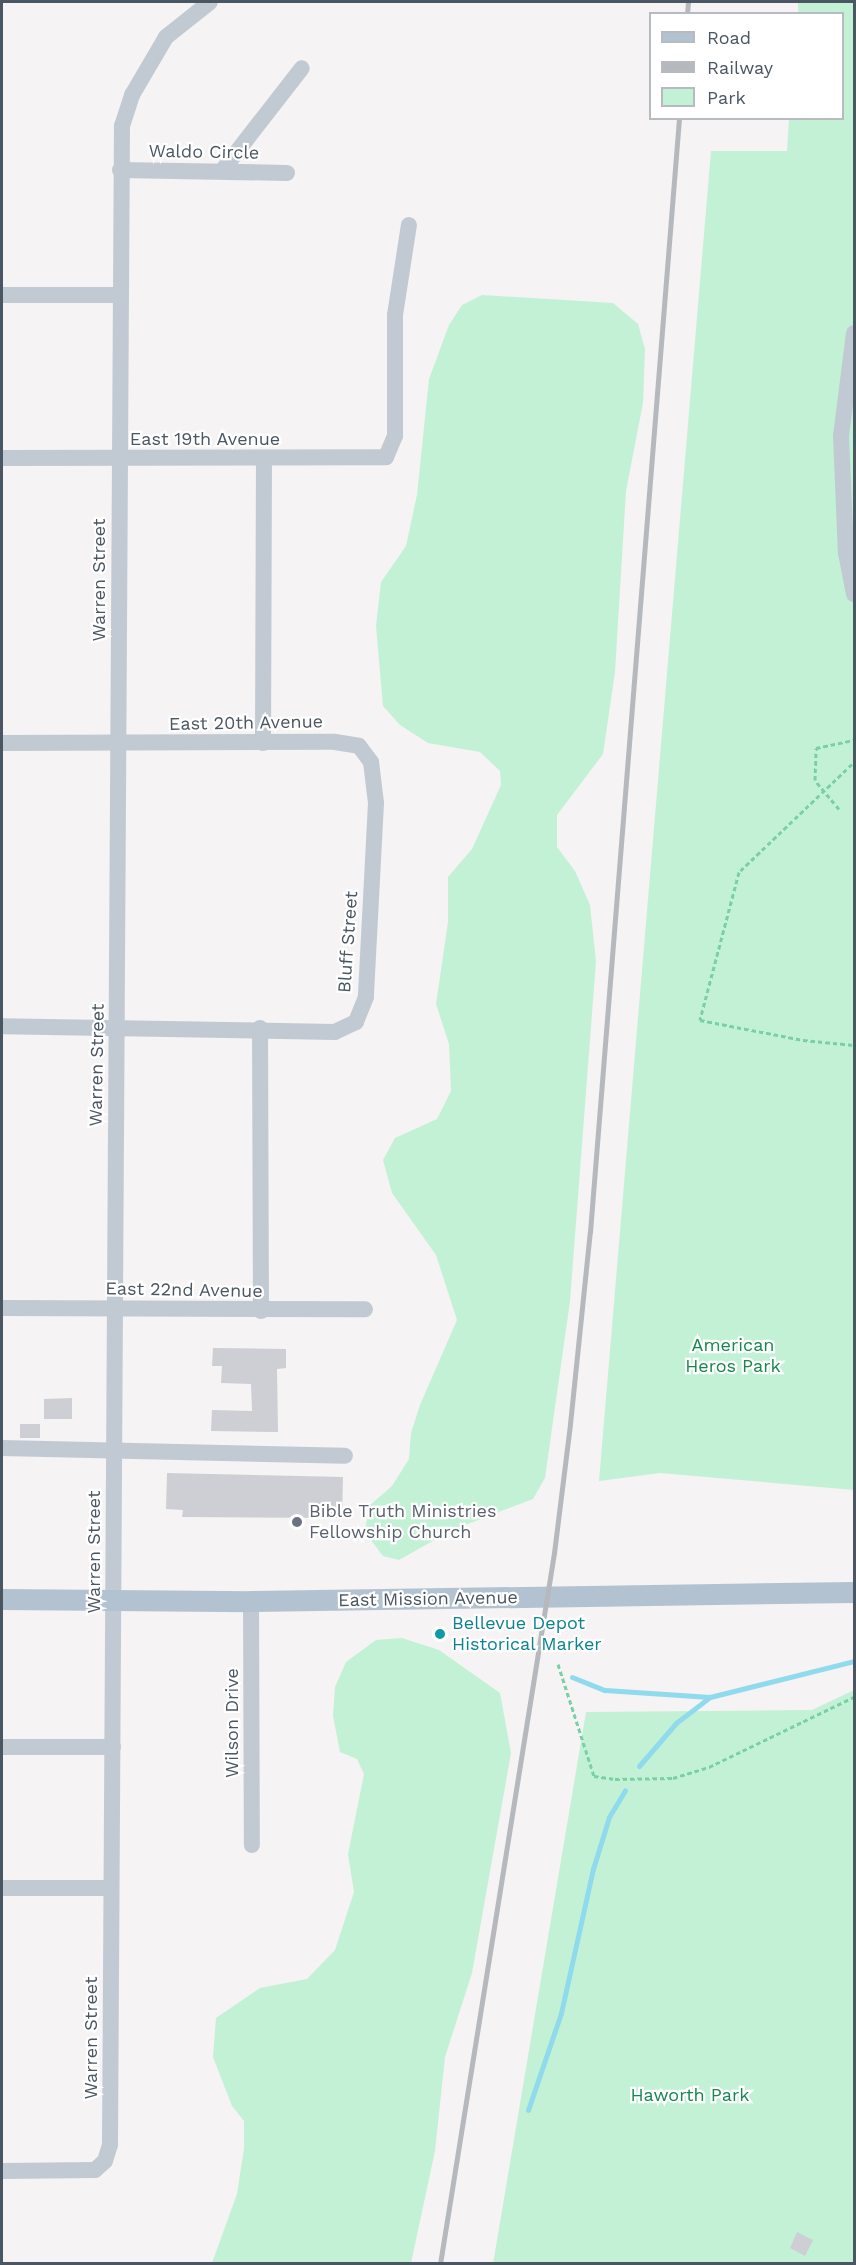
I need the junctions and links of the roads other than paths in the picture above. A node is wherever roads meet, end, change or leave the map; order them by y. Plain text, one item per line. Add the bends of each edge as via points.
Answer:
1 (210, 2) edge
2 (302, 68) dead end
3 (120, 170) junction
4 (222, 171) junction
5 (287, 173) dead end
6 (409, 225) dead end
7 (2, 295) edge
8 (120, 295) junction
9 (855, 333) edge
10 (2, 458) edge
11 (264, 458) junction
12 (118, 459) junction
13 (855, 594) edge
14 (2, 743) edge
15 (263, 743) junction
16 (119, 744) junction
17 (372, 874) joint
18 (2, 1026) edge
19 (117, 1028) junction
20 (260, 1028) junction
21 (2, 1308) edge
22 (114, 1309) junction
23 (365, 1309) dead end
24 (261, 1311) junction
25 (2, 1448) edge
26 (113, 1448) junction
27 (345, 1456) dead end
28 (855, 1592) edge
29 (2, 1599) edge
30 (114, 1600) junction
31 (251, 1601) junction
32 (2, 1747) edge
33 (112, 1748) junction
34 (252, 1845) dead end
35 (2, 1888) edge
36 (111, 1888) junction
37 (2, 2171) edge

1 - 3 street, Warren Street via 166,37 145,70 122,126
2 - 4 street
3 - 4 street, Waldo Circle
3 - 8 street, Warren Street
4 - 5 street, Waldo Circle
6 - 11 street, East 19th Avenue via 395,315 395,436 386,457
7 - 8 street
8 - 12 street, Warren Street
9 - 13 street via 844,394 841,475 846,553
10 - 12 street, East 19th Avenue
11 - 12 street, East 19th Avenue
11 - 15 street
12 - 16 street, Warren Street
14 - 16 street, East 20th Avenue
15 - 16 street, East 20th Avenue
15 - 17 street, East 20th Avenue via 334,742 359,746 371,762 374,783
16 - 19 street, Warren Street
17 - 20 street, Bluff Street via 366,997 357,1022 335,1032
18 - 19 street, Bluff Street
19 - 20 street, Bluff Street
19 - 22 street, Warren Street
20 - 24 street
21 - 22 street, East 22nd Avenue
22 - 24 street, East 22nd Avenue
22 - 26 street, Warren Street
23 - 24 street, East 22nd Avenue
25 - 26 street
26 - 27 street
26 - 30 street, Warren Street
28 - 31 main road, East Mission Avenue
29 - 30 main road, East Mission Avenue
30 - 31 main road, East Mission Avenue
30 - 33 street, Warren Street
31 - 34 street, Wilson Drive
32 - 33 street
33 - 36 street, Warren Street
35 - 36 street
36 - 37 street, Warren Street via 110,2145 105,2161 95,2170 86,2171

